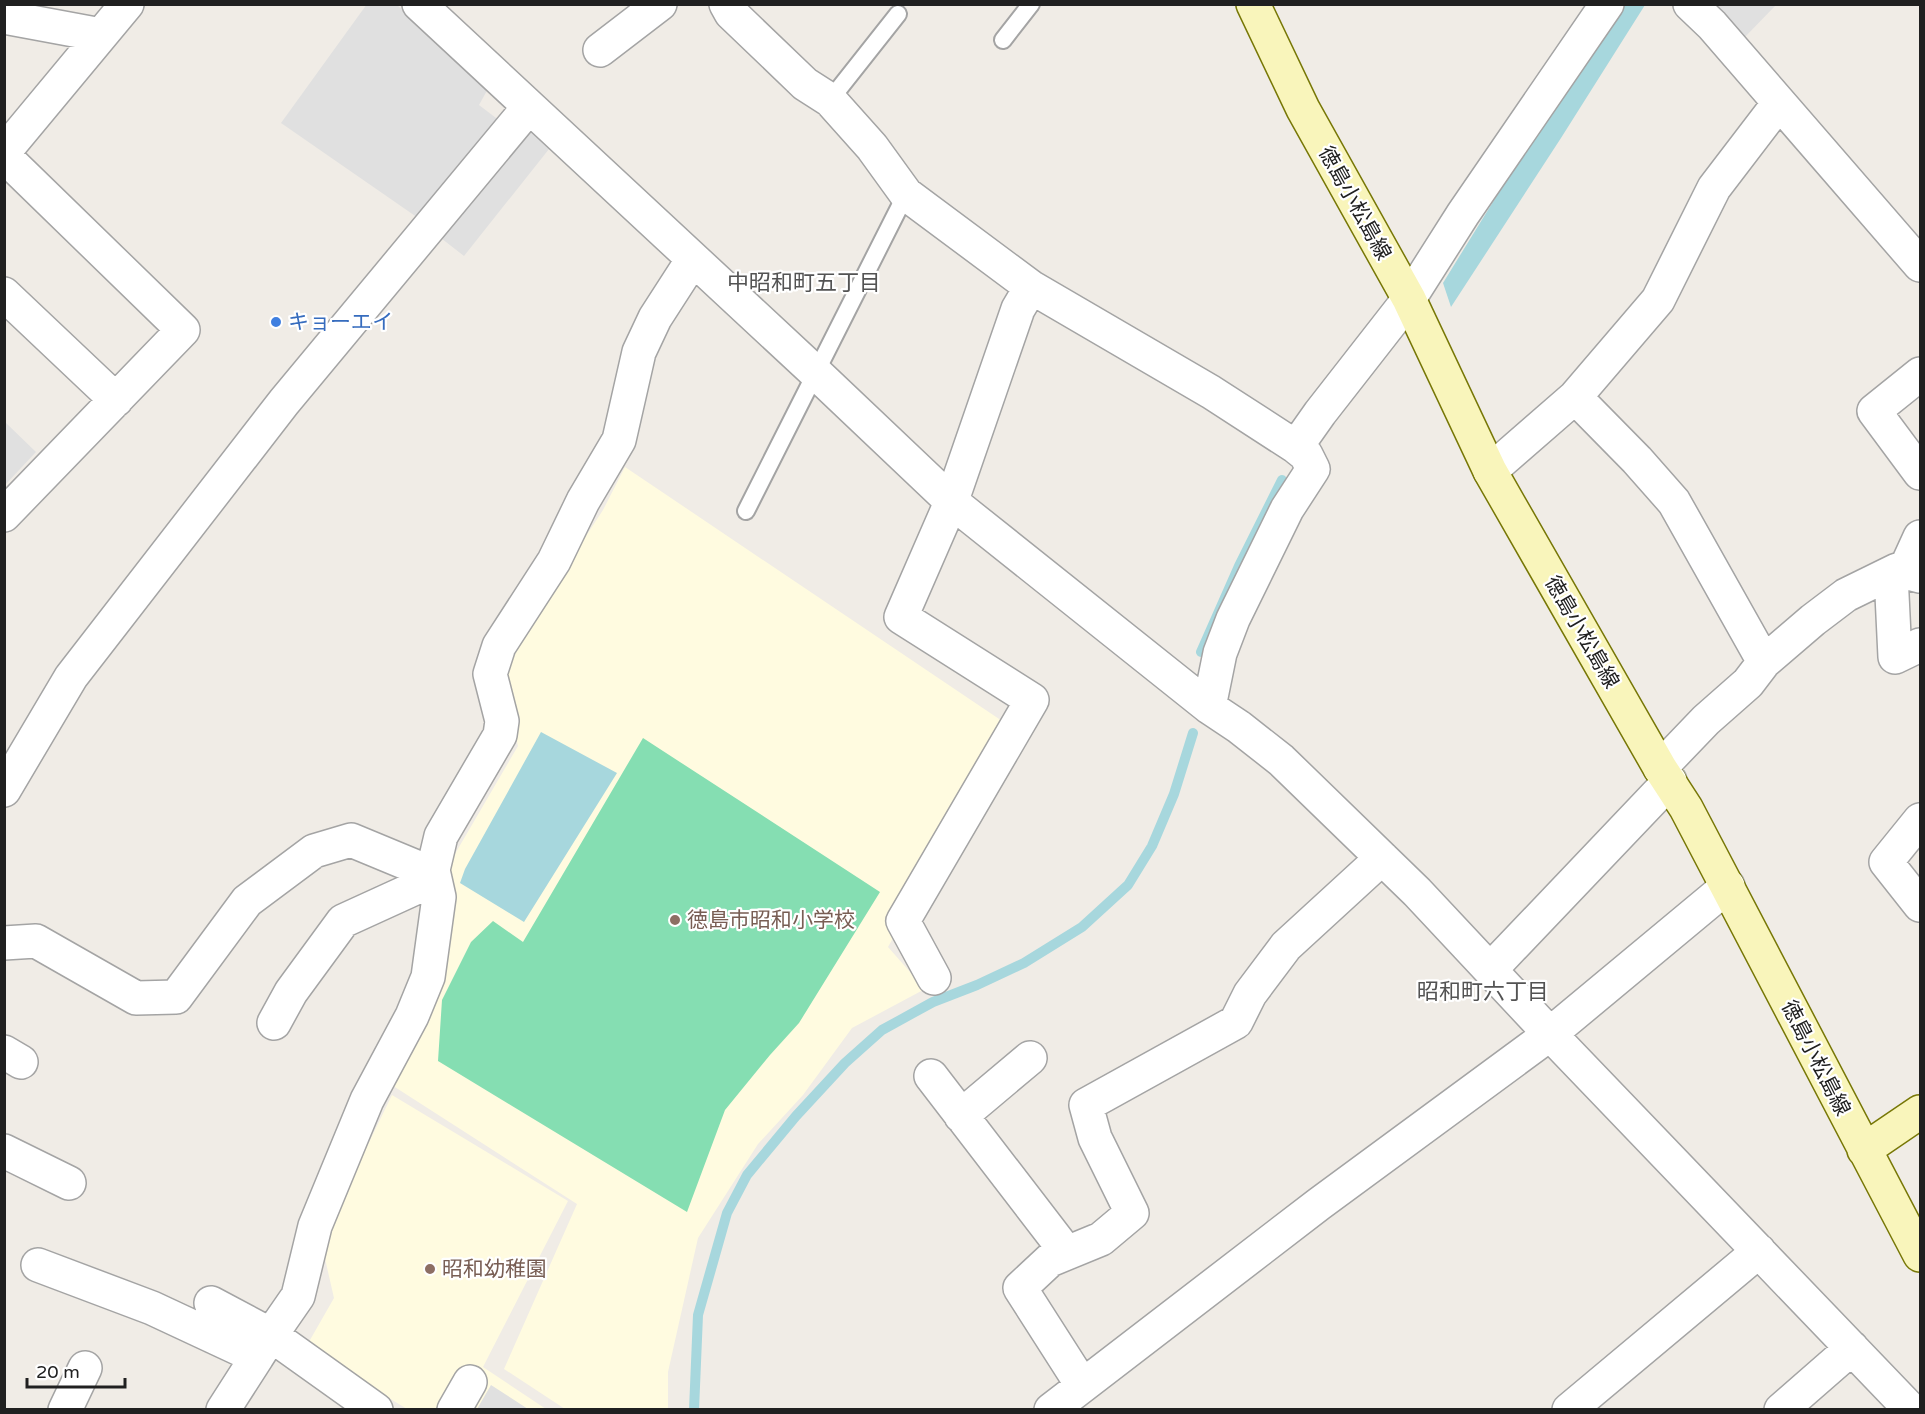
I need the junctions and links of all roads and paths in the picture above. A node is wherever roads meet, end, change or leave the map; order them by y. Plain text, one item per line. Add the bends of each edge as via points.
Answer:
1 (127, 4) edge
2 (419, 4) edge
3 (660, 4) edge
4 (726, 4) edge
5 (1031, 4) edge
6 (1252, 4) edge
7 (1607, 4) edge
8 (1690, 4) edge
9 (898, 14) dead end
10 (4, 17) edge
11 (101, 35) junction
12 (1003, 40) dead end
13 (600, 51) dead end
14 (830, 100) junction
15 (1779, 103) junction
16 (529, 107) junction
17 (4, 154) edge
18 (906, 194) junction
19 (693, 259) junction
20 (1920, 265) edge
21 (1031, 287) junction
22 (4, 294) edge
23 (1409, 299) junction
24 (816, 372) junction
25 (1920, 374) edge
26 (1575, 397) junction
27 (116, 400) junction
28 (1296, 447) junction
29 (1490, 471) junction
30 (1920, 473) edge
31 (952, 500) junction
32 (746, 511) dead end
33 (4, 514) edge
34 (1920, 537) edge
35 (1905, 574) edge
36 (1920, 645) edge
37 (1764, 662) junction
38 (1209, 707) junction
39 (1665, 774) junction
40 (4, 790) edge
41 (1920, 820) edge
42 (1382, 858) junction
43 (434, 874) junction
44 (1728, 886) junction
45 (1920, 906) edge
46 (4, 943) edge
47 (1490, 970) junction
48 (934, 978) dead end
49 (274, 1023) dead end
50 (1550, 1034) junction
51 (1030, 1058) dead end
52 (931, 1076) dead end
53 (1920, 1112) edge
54 (962, 1116) junction
55 (1864, 1150) junction
56 (4, 1151) edge
57 (69, 1183) dead end
58 (1759, 1251) junction
59 (1066, 1253) junction
60 (1920, 1256) edge
61 (38, 1265) dead end
62 (211, 1303) dead end
63 (264, 1346) junction
64 (1852, 1348) junction
65 (85, 1368) dead end
66 (1082, 1385) junction
67 (65, 1410) edge
68 (223, 1410) edge
69 (376, 1410) edge
70 (1051, 1410) edge
71 (1569, 1410) edge
72 (1781, 1410) edge
73 (1911, 1410) edge

1 - 11 street
2 - 16 street
3 - 13 street
4 - 14 street via 805,84
5 - 12 lane
6 - 23 main road, 徳島小松島線 via 1303,109
7 - 23 street
8 - 15 street
9 - 14 lane
10 - 11 street
11 - 17 street
14 - 18 street via 872,147
15 - 20 street
15 - 26 street via 1714,188 1658,300
16 - 19 street
16 - 40 street via 285,402 71,676
17 - 27 street via 183,330
18 - 21 street
18 - 24 lane
19 - 24 street
19 - 43 street via 655,318 639,352 619,440 554,561 499,646 490,674 502,721 500,735 445,826
21 - 28 street via 1211,392
21 - 31 street via 1018,309
22 - 27 street
23 - 28 street
23 - 29 main road, 徳島小松島線
24 - 31 street
24 - 32 lane
25 - 30 street via 1874,411
26 - 29 street
26 - 37 street via 1638,459 1674,502
27 - 33 street
28 - 38 street via 1306,455 1313,469 1287,509 1233,619 1220,653
29 - 39 main road, 徳島小松島線
31 - 38 street
31 - 48 street via 902,617 1032,700 903,921
34 - 35 street
35 - 36 street via 1895,657
35 - 37 street via 1846,595
37 - 39 street via 1706,720
38 - 42 street via 1281,760
39 - 44 main road, 徳島小松島線
39 - 47 street
41 - 45 street via 1886,862
42 - 47 street
42 - 59 street via 1286,946 1250,994 1236,1022 1086,1105 1095,1137 1132,1213 1101,1239
43 - 46 street via 351,840 314,851 247,901 176,997 136,998 36,941
43 - 49 street via 343,921 291,992
43 - 63 street via 439,897 428,977 368,1100 315,1226 298,1296
44 - 50 street
44 - 55 main road, 徳島小松島線
47 - 50 street
50 - 58 street
50 - 66 street
51 - 54 street
52 - 54 street
53 - 55 main road
54 - 59 street
55 - 60 main road, 徳島小松島線
56 - 57 street
58 - 64 street
58 - 71 street
59 - 66 street via 1050,1260 1020,1288
61 - 63 street
62 - 63 street
63 - 68 street
63 - 69 street
64 - 72 street
64 - 73 street
65 - 67 street
66 - 70 street

